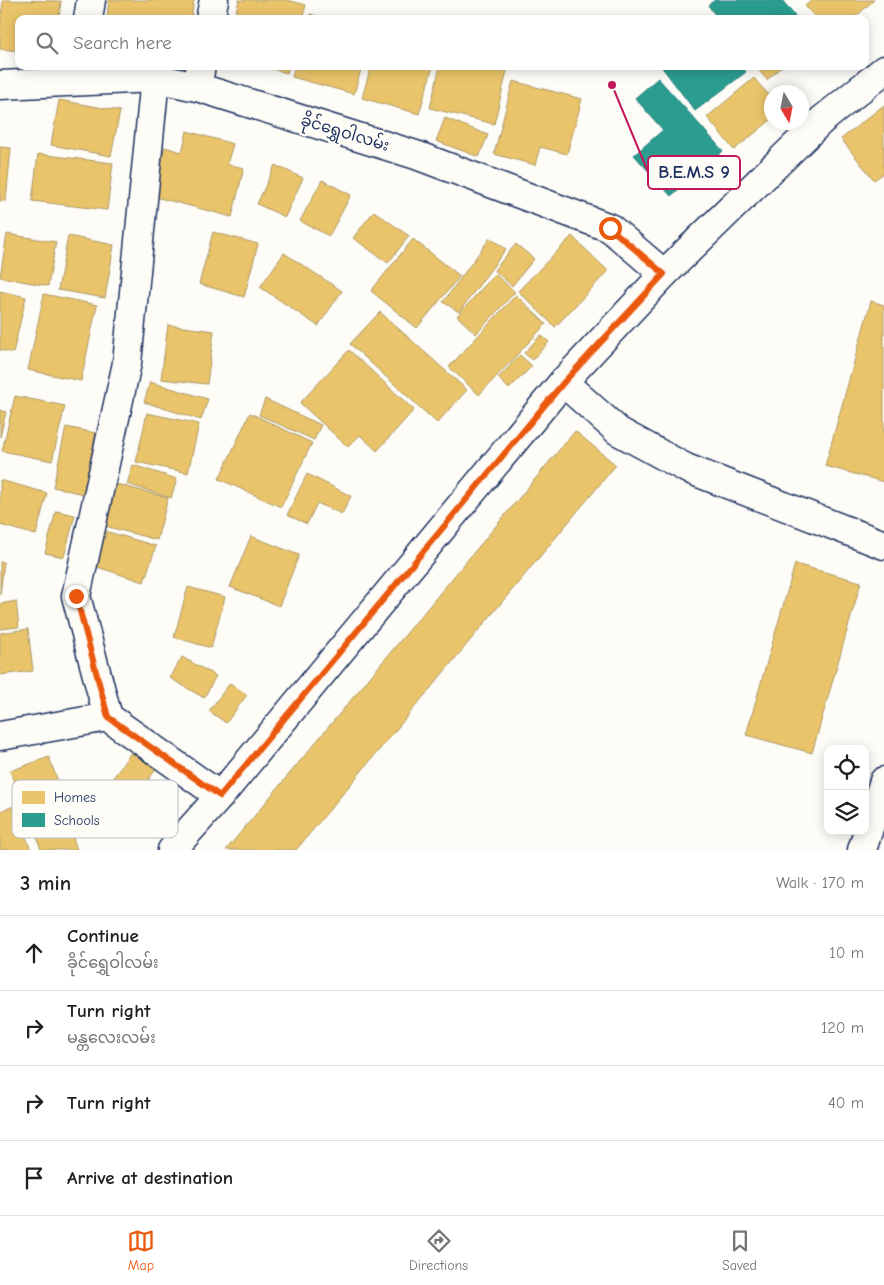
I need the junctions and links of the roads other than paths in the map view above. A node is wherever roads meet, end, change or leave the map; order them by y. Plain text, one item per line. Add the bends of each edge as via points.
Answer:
1 (91, 0) edge
2 (214, 0) edge
3 (89, 15) edge
4 (211, 15) edge
5 (884, 70) edge
6 (78, 74) edge
7 (199, 76) edge
8 (155, 78) junction
9 (0, 85) edge
10 (664, 274) junction
11 (564, 382) junction
12 (884, 545) edge
13 (108, 717) junction
14 (0, 736) edge
15 (884, 781) edge
16 (220, 796) junction
17 (172, 850) edge
18 (862, 850) edge

1 - 3 street
2 - 4 street
5 - 10 street via 822,120
6 - 8 street, ခိုင်ရွှေဝါလမ်း
6 - 9 street, ခိုင်ရွှေဝါလမ်း
7 - 8 street, ခိုင်ရွှေဝါလမ်း
7 - 10 street, ခိုင်ရွှေဝါလမ်း via 610,228
8 - 13 street via 127,363 76,596
10 - 11 street
11 - 12 street via 618,431 686,468
11 - 16 street
13 - 14 street
13 - 16 street
15 - 18 street
16 - 17 street

